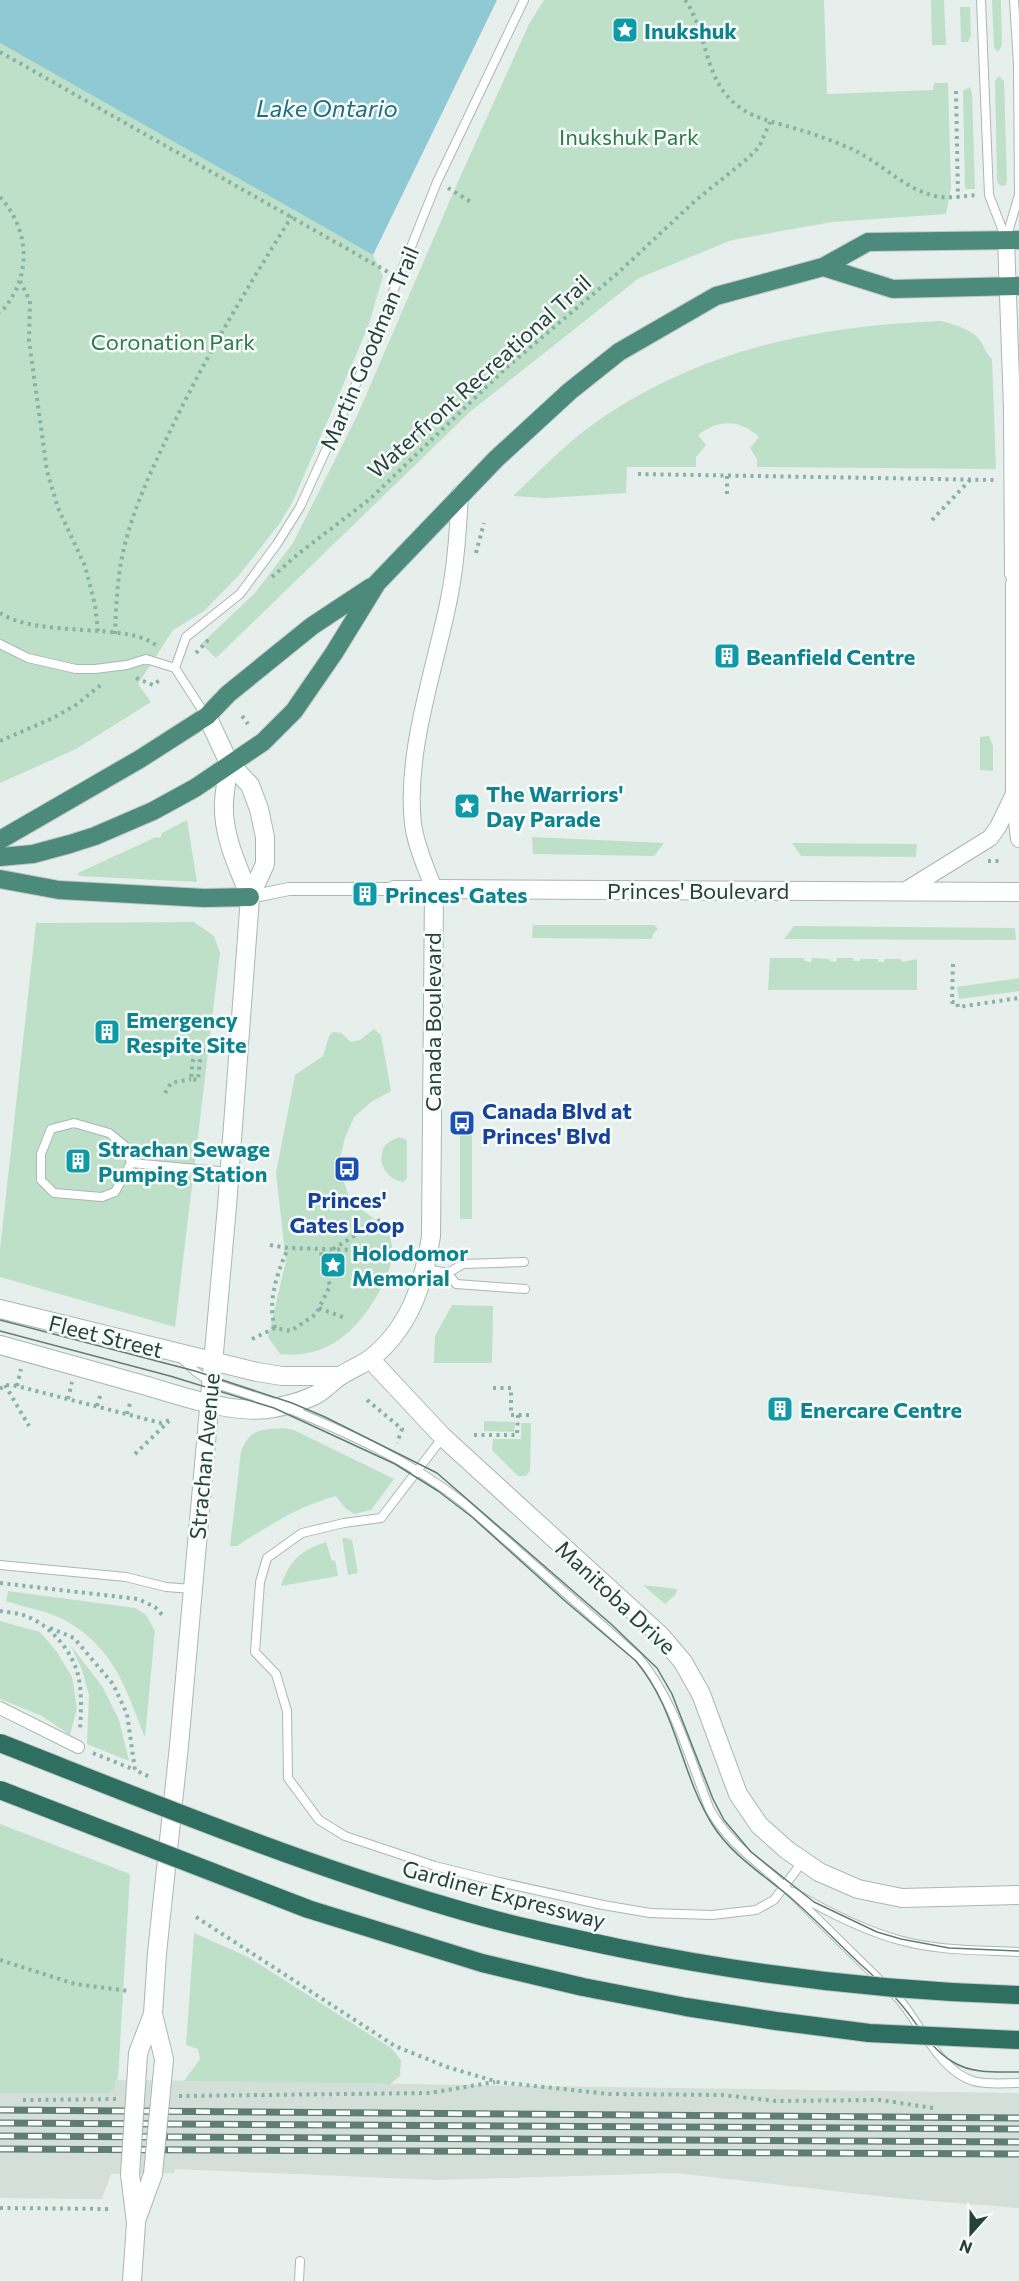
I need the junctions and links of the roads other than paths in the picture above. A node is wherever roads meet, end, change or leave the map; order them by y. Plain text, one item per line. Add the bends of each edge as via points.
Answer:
1 (525, 0) edge
2 (981, 0) edge
3 (1014, 0) edge
4 (1012, 239) edge
5 (823, 267) junction
6 (1014, 286) edge
7 (1015, 407) edge
8 (460, 494) junction
9 (377, 583) junction
10 (0, 644) edge
11 (175, 668) junction
12 (207, 716) junction
13 (229, 763) junction
14 (1014, 794) junction
15 (1019, 839) edge
16 (0, 840) edge
17 (0, 857) edge
18 (0, 879) edge
19 (358, 889) tunnel mouth
20 (385, 889) tunnel mouth
21 (434, 889) junction
22 (903, 892) junction
23 (1019, 892) edge
24 (250, 897) junction
25 (131, 1163) junction
26 (230, 1172) junction
27 (524, 1262) dead end
28 (426, 1269) junction
29 (448, 1273) junction
30 (525, 1289) dead end
31 (0, 1309) edge
32 (0, 1345) edge
33 (173, 1352) junction
34 (370, 1359) junction
35 (212, 1361) junction
36 (340, 1376) junction
37 (210, 1382) junction
38 (208, 1402) junction
39 (282, 1406) junction
40 (443, 1437) junction
41 (418, 1470) junction
42 (0, 1565) edge
43 (192, 1589) junction
44 (0, 1708) edge
45 (0, 1743) edge
46 (78, 1747) road end
47 (0, 1790) edge
48 (803, 1861) junction
49 (785, 1887) junction
50 (1019, 1895) edge
51 (1019, 1952) edge
52 (1019, 1995) edge
53 (153, 2014) junction
54 (1019, 2040) edge
55 (1019, 2083) edge
56 (136, 2223) junction
57 (300, 2261) dead end
58 (132, 2281) edge
59 (298, 2281) edge

1 - 11 lane, Martin Goodman Trail via 437,182 357,381 300,507 240,594 186,637
2 - 4 lane via 989,195
3 - 4 lane via 1019,195
4 - 5 highway via 868,242
4 - 6 street
5 - 6 highway via 893,289
5 - 8 highway via 716,297 619,352 552,406
6 - 7 street
7 - 14 street
8 - 9 highway
8 - 21 street, Canada Boulevard via 457,557 417,741 412,784 413,826
9 - 12 highway via 312,626 228,694
9 - 13 highway via 294,711 263,742
10 - 11 lane via 28,658 76,669 127,665 146,659
11 - 12 lane
12 - 13 street, Strachan Avenue
12 - 16 highway
13 - 17 highway via 153,811 95,836 33,854
13 - 24 street, Strachan Avenue via 225,824 230,848
13 - 24 street, Strachan Avenue via 250,785 265,837 265,864
14 - 15 street
14 - 22 street via 990,838
18 - 24 highway via 59,890
19 - 24 street via 289,889
20 - 21 street, Princes' Boulevard
21 - 22 street, Princes' Boulevard
21 - 28 street, Canada Boulevard via 431,1236
22 - 23 street, Princes' Boulevard
24 - 26 street, Strachan Avenue
25 - 25 lane via 115,1192 102,1197 54,1193 41,1180 41,1154 51,1129 74,1123 109,1133 125,1146
25 - 26 lane
26 - 35 street, Strachan Avenue
27 - 29 lane via 463,1264
28 - 29 lane
28 - 34 street, Canada Boulevard via 408,1313
29 - 30 lane via 456,1284
31 - 33 street, Fleet Street
32 - 38 street, Fleet Street
33 - 35 street, Fleet Street
33 - 37 lane
34 - 36 street
34 - 40 street, Manitoba Drive
35 - 36 street via 282,1376
35 - 37 street, Strachan Avenue
36 - 39 street via 318,1394
37 - 38 street, Strachan Avenue
37 - 39 lane
38 - 39 street via 261,1410
38 - 43 street, Strachan Avenue
39 - 41 lane
40 - 41 lane
40 - 48 street, Manitoba Drive via 661,1636 683,1662 701,1694 738,1794 759,1825
41 - 49 lane via 465,1504 638,1657 668,1701 699,1784 719,1824 735,1844
41 - 49 lane via 381,1518 302,1533 267,1558 260,1582 255,1652 276,1674 287,1711 288,1778 319,1820 345,1836 435,1866 650,1913 712,1915 756,1910 774,1900
42 - 43 lane via 126,1577
43 - 53 street, Strachan Avenue
44 - 46 street
45 - 52 highway, Gardiner Expressway, bridge via 321,1866 450,1908 545,1932 692,1963 783,1977 936,1993
47 - 54 highway, bridge via 308,1909 482,1963 583,1987 776,2021 869,2033
48 - 49 lane
48 - 50 street, Manitoba Drive via 858,1889 902,1898
49 - 51 lane via 900,1941 948,1949
49 - 55 lane via 899,1999 952,2069 974,2081
53 - 56 street, Strachan Avenue, bridge via 138,2052 130,2174
53 - 56 street, Strachan Avenue, bridge via 164,2059 153,2174
56 - 58 street, Strachan Avenue
57 - 59 lane

